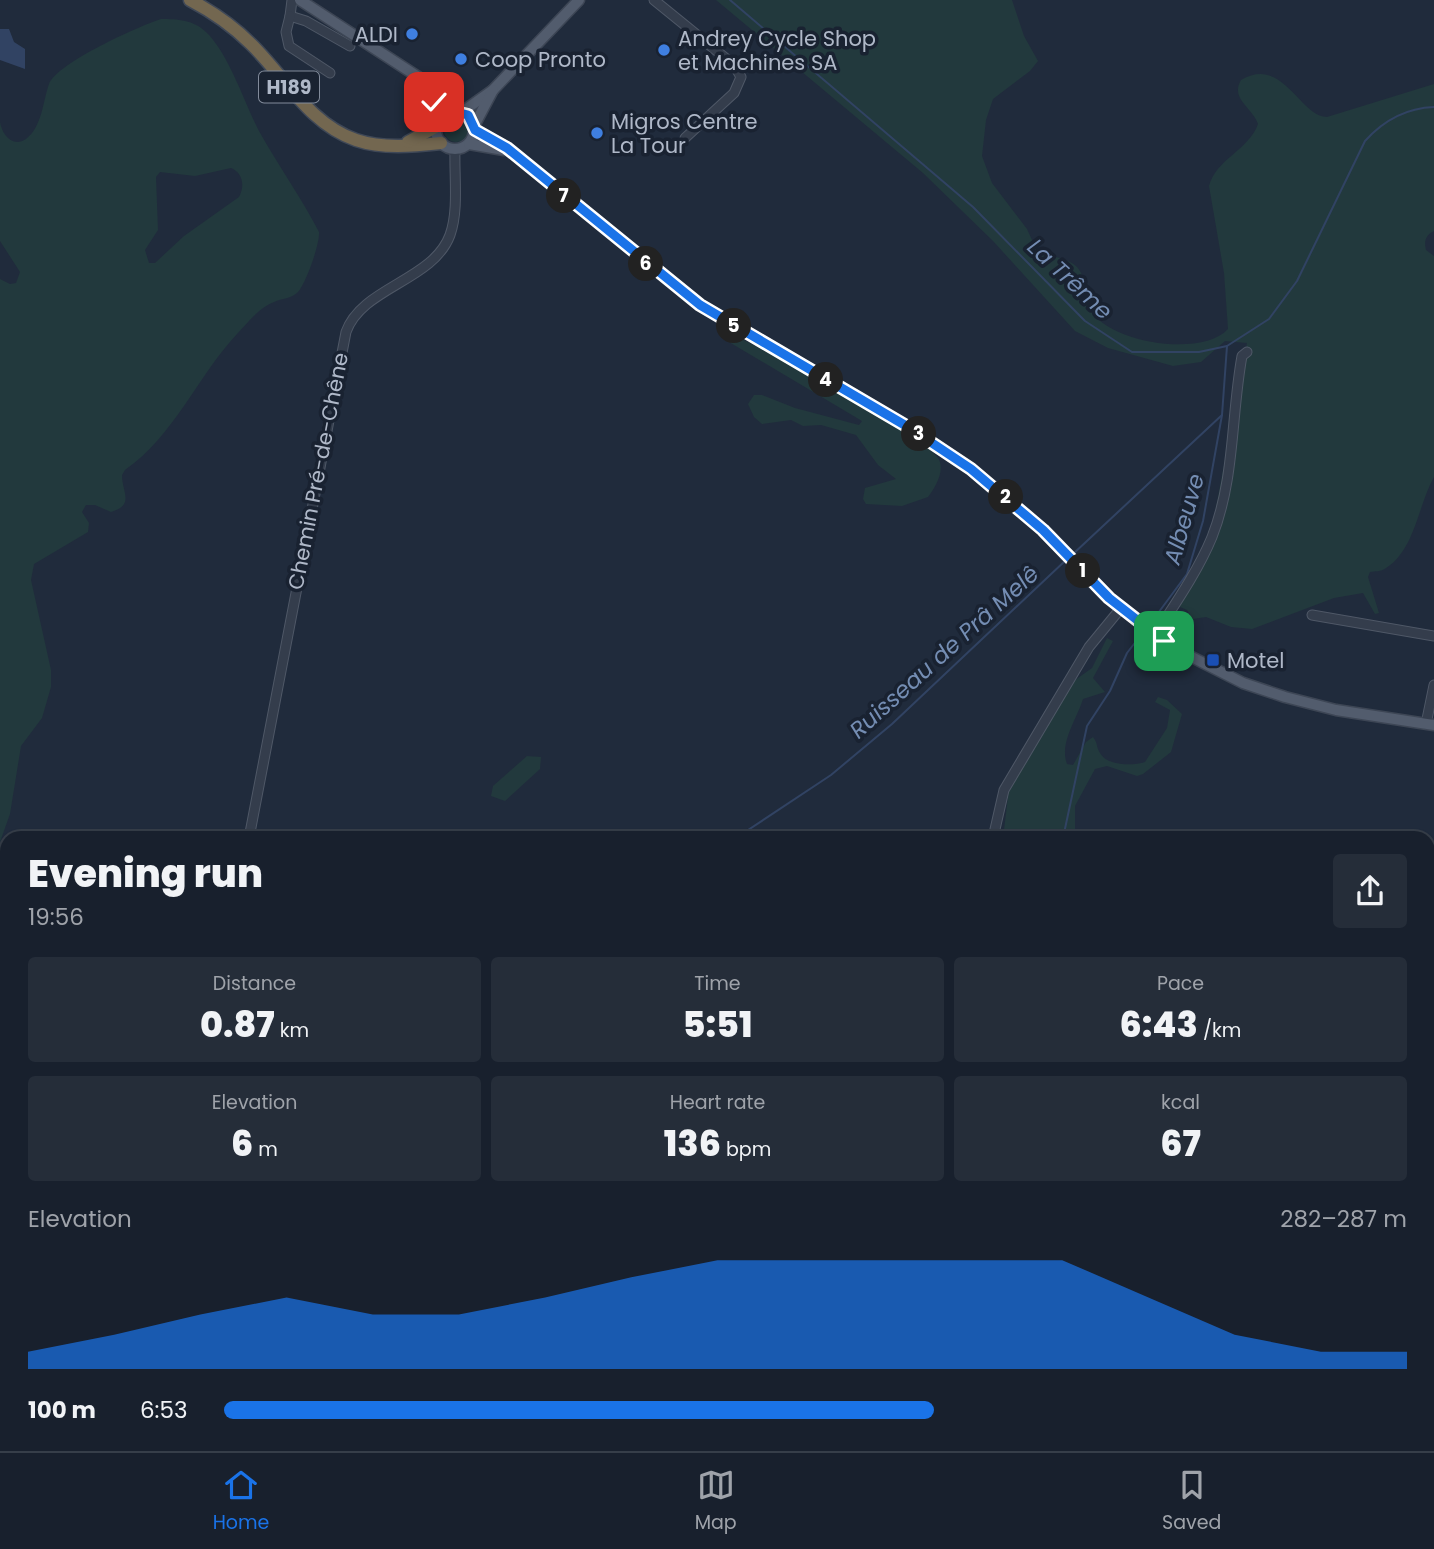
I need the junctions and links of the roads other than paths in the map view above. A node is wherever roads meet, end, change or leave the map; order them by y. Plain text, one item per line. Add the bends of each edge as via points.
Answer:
1 (190, 0) edge
2 (292, 0) edge
3 (301, 0) edge
4 (579, 0) edge
5 (654, 0) edge
6 (290, 16) junction
7 (350, 46) dead end
8 (330, 73) dead end
9 (412, 74) junction
10 (493, 90) junction
11 (459, 112) junction
12 (438, 123) junction
13 (474, 128) junction
14 (685, 138) dead end
15 (441, 143) junction
16 (469, 144) junction
17 (401, 145) junction
18 (455, 149) junction
19 (514, 154) junction
20 (1247, 352) dead end
21 (1121, 608) junction
22 (1312, 615) dead end
23 (1153, 633) junction
24 (1434, 636) edge
25 (1434, 685) edge
26 (1430, 725) edge
27 (249, 831) edge
28 (995, 831) edge

1 - 17 highway, H189 via 239,33 323,122 357,141
2 - 6 street
3 - 9 main road
4 - 10 main road
5 - 14 street via 741,76 734,93
6 - 7 street
6 - 8 street via 289,46
9 - 11 main road
9 - 12 main road via 432,97
10 - 11 main road
10 - 13 main road
11 - 12 main road via 444,114
11 - 13 main road
12 - 15 main road
12 - 17 highway
13 - 16 main road
13 - 19 main road
15 - 17 highway, H189
15 - 18 main road
16 - 18 main road
16 - 19 main road
18 - 27 street, Chemin Pré-de-Chêne via 452,225 446,244 360,311 345,332
19 - 21 main road via 685,295 954,457 1016,505
20 - 23 street via 1242,356 1233,441 1214,529 1195,570
21 - 23 main road
21 - 28 street via 1089,647 1004,790
22 - 24 street
23 - 26 main road via 1209,667 1285,697
25 - 26 street

